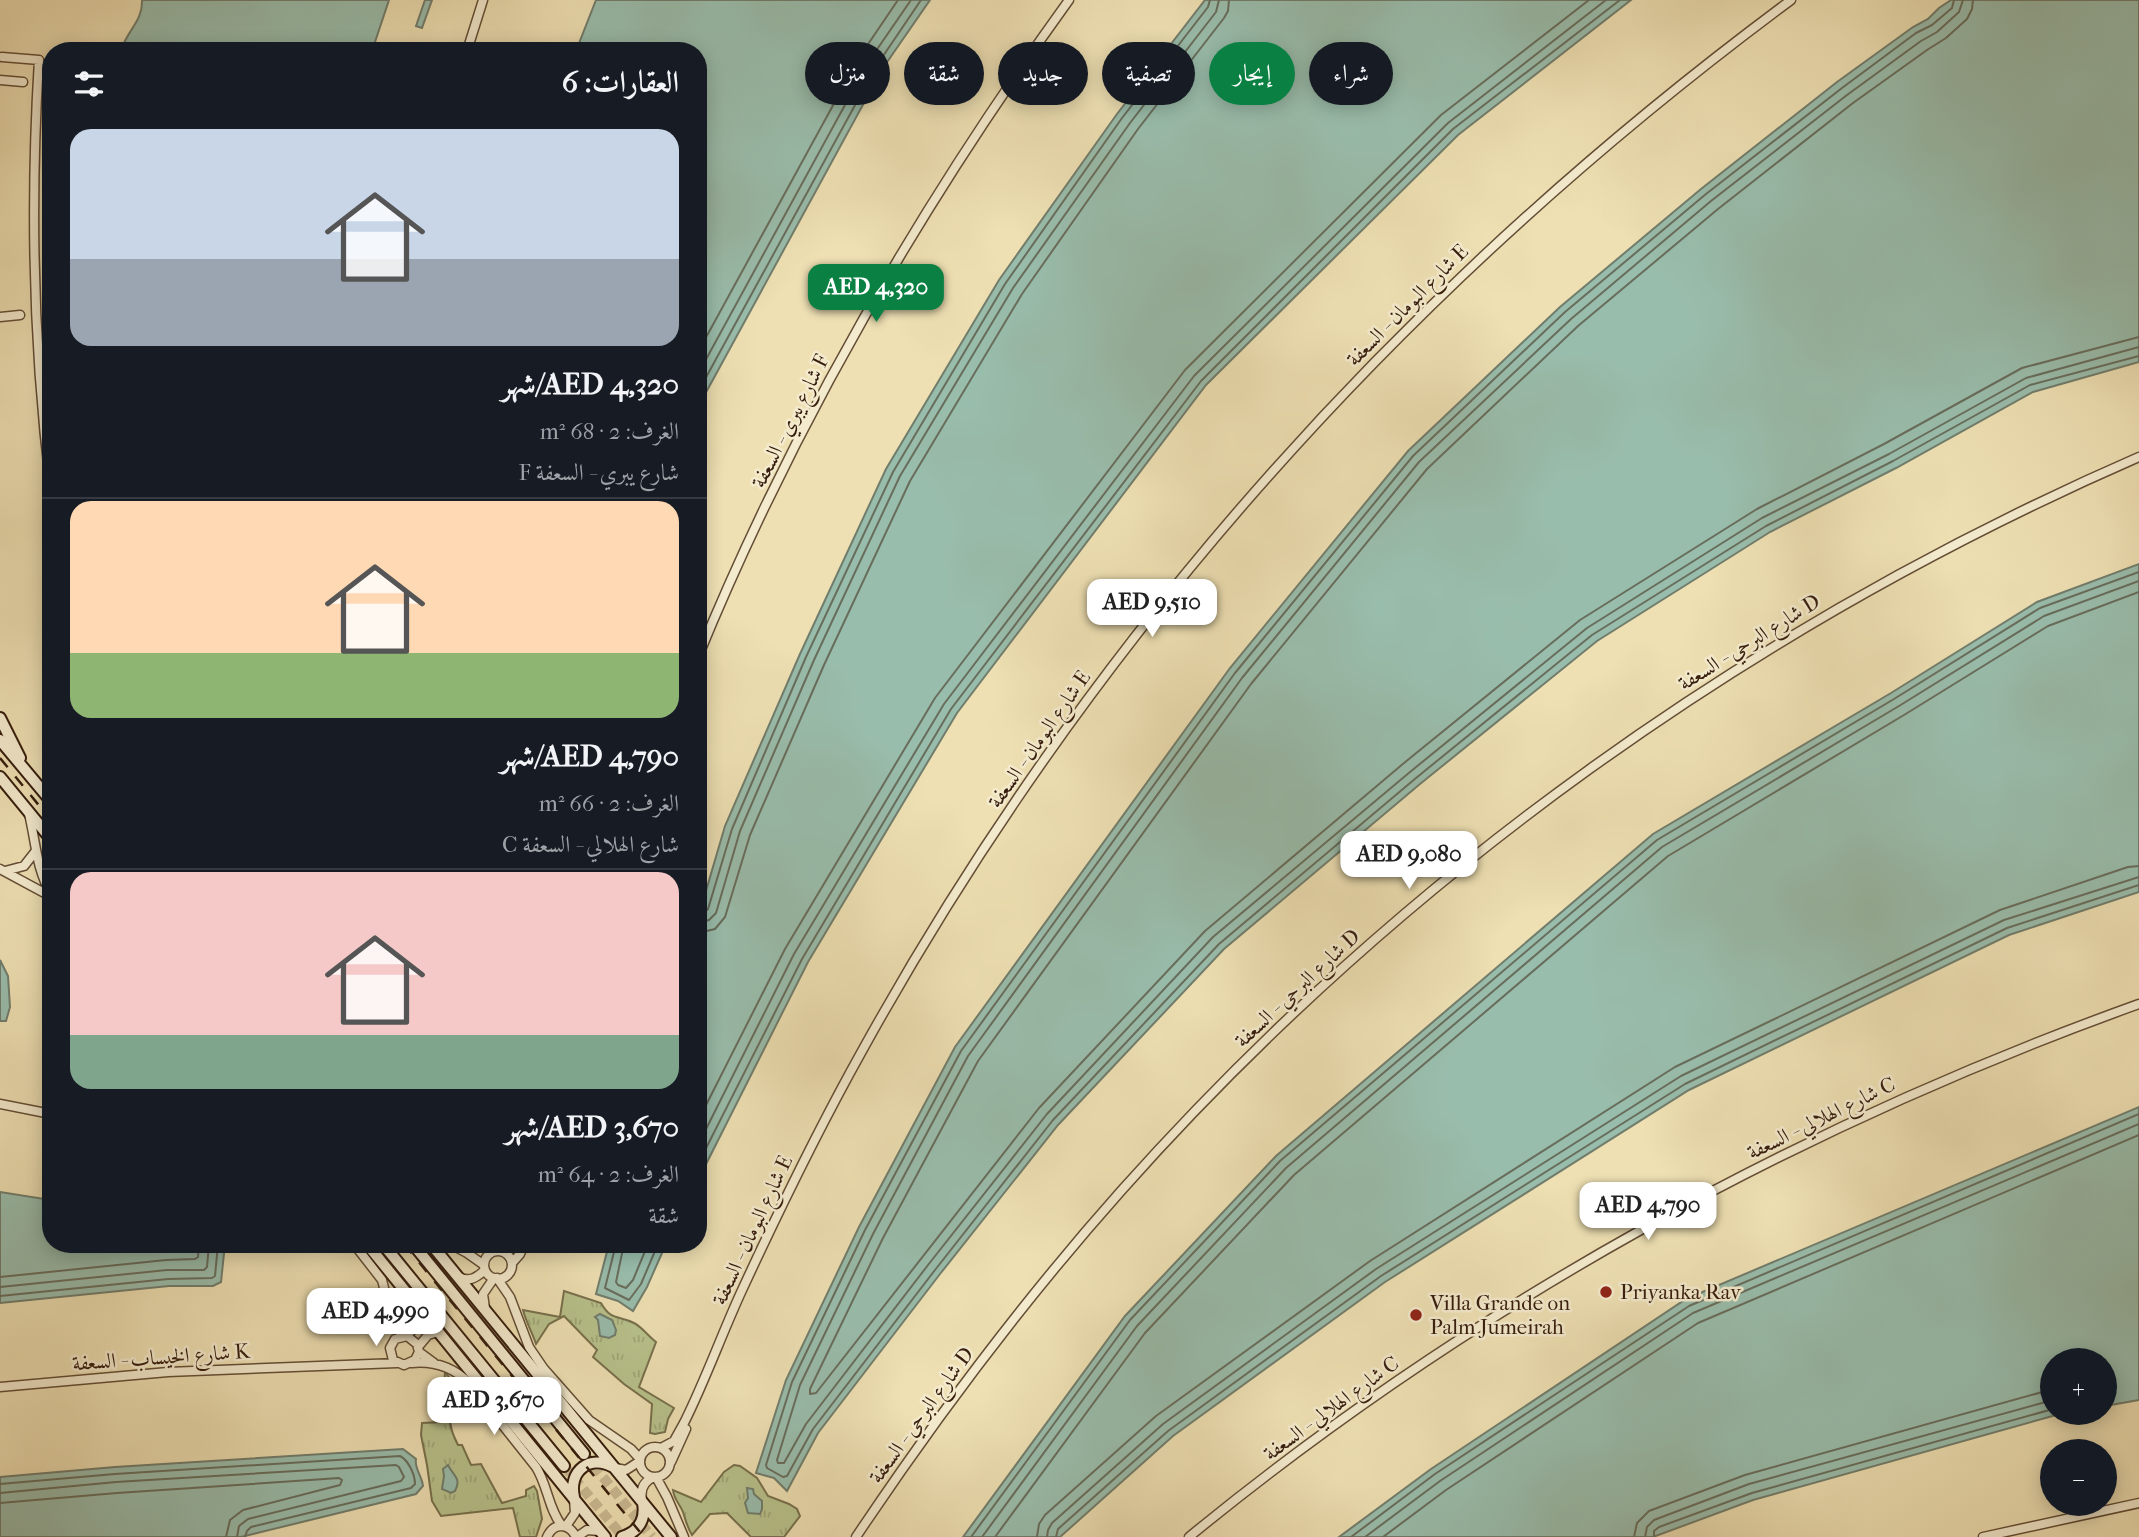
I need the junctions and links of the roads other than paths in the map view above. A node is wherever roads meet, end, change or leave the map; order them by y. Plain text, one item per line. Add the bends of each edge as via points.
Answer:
1 (483, 0) edge
2 (1069, 0) edge
3 (1791, 0) edge
4 (470, 42) edge
5 (2, 57) dead end
6 (0, 80) edge
7 (23, 82) dead end
8 (20, 315) dead end
9 (0, 317) edge
10 (42, 400) edge
11 (2139, 457) edge
12 (707, 636) edge
13 (0, 718) edge
14 (0, 740) edge
15 (25, 770) junction
16 (0, 777) edge
17 (0, 787) edge
18 (42, 790) edge
19 (26, 808) junction
20 (42, 828) edge
21 (35, 852) junction
22 (2, 870) edge
23 (42, 875) edge
24 (42, 890) edge
25 (2139, 1003) edge
26 (0, 1104) edge
27 (42, 1112) edge
28 (362, 1253) edge
29 (373, 1253) edge
30 (390, 1253) edge
31 (420, 1253) edge
32 (438, 1253) edge
33 (466, 1253) edge
34 (476, 1253) edge
35 (491, 1253) joint
36 (505, 1253) edge
37 (520, 1253) edge
38 (512, 1262) junction
39 (485, 1267) junction
40 (509, 1273) junction
41 (457, 1276) junction
42 (496, 1278) junction
43 (512, 1304) junction
44 (417, 1307) junction
45 (490, 1317) junction
46 (392, 1318) junction
47 (438, 1332) junction
48 (402, 1336) junction
49 (391, 1346) junction
50 (419, 1350) junction
51 (397, 1363) junction
52 (412, 1363) junction
53 (436, 1364) junction
54 (365, 1365) junction
55 (0, 1387) edge
56 (688, 1416) junction
57 (624, 1444) junction
58 (648, 1448) junction
59 (661, 1448) junction
60 (583, 1454) tunnel mouth
61 (640, 1460) junction
62 (564, 1466) tunnel mouth
63 (668, 1467) junction
64 (615, 1468) junction
65 (655, 1477) junction
66 (574, 1497) junction
67 (667, 1497) junction
68 (643, 1503) junction
69 (2139, 1503) edge
70 (551, 1507) junction
71 (564, 1526) junction
72 (549, 1534) edge
73 (603, 1534) edge
74 (577, 1537) edge
75 (612, 1537) edge
76 (622, 1537) edge
77 (671, 1537) edge
78 (684, 1537) edge
79 (856, 1537) edge
80 (1189, 1537) edge
81 (1983, 1537) edge

1 - 4 street
2 - 12 street, شارع يبري - السعفة F via 957,163 853,335 791,454
3 - 56 street, شارع البومان - السعفة E via 1636,120 1434,301 1276,467 1121,655 1003,820 876,1027 769,1231
5 - 10 street via 39,60 34,268
6 - 7 street
8 - 9 street
11 - 79 street, شارع البرحي - السعفة D via 1930,557 1760,654 1588,769 1407,911 1271,1034 1120,1192 975,1369
13 - 15 street
14 - 15 street
15 - 18 street
16 - 19 street
17 - 19 street
19 - 20 street
19 - 21 street
21 - 22 street via 24,866
21 - 23 street
22 - 24 street
25 - 80 street, شارع الهلالي - السعفة C via 1903,1097 1659,1219 1426,1361
26 - 27 street
28 - 46 street via 382,1280
29 - 44 street
30 - 62 street
31 - 60 street
32 - 41 street
33 - 39 street
34 - 35 street
35 - 39 street
36 - 38 street
37 - 38 street
38 - 40 street
39 - 41 street via 470,1279
39 - 42 street
40 - 42 street
40 - 43 street
41 - 45 street
42 - 43 street
42 - 45 street via 483,1298
43 - 57 street via 525,1340 544,1369 589,1420
44 - 47 street
44 - 48 street via 417,1322
45 - 64 street
46 - 48 street
46 - 49 street
47 - 50 street via 428,1335
47 - 66 street
48 - 49 street
48 - 50 street via 411,1338
49 - 51 street
49 - 54 street
50 - 52 street
50 - 53 street
51 - 52 street
51 - 54 street, شارع الخيساب - السعفة K
52 - 53 street
53 - 70 street via 463,1377 508,1432 541,1474
54 - 55 street, شارع الخيساب - السعفة K via 168,1372
56 - 59 street, شارع البومان - السعفة E via 674,1441
56 - 63 street, شارع البومان - السعفة E
57 - 58 street
57 - 61 street
58 - 59 street
58 - 61 street
59 - 63 street via 668,1456
61 - 64 street via 626,1470
61 - 65 street via 645,1473
63 - 65 street
63 - 67 street
64 - 66 street via 596,1461 583,1466 574,1476
64 - 68 street
65 - 67 street
65 - 68 street via 641,1490
66 - 71 street via 575,1513
66 - 73 street
67 - 78 street
68 - 76 street via 641,1523
68 - 77 street
69 - 81 street
70 - 71 street
70 - 72 street
71 - 72 street
71 - 74 street
73 - 74 street via 587,1530
73 - 75 street

